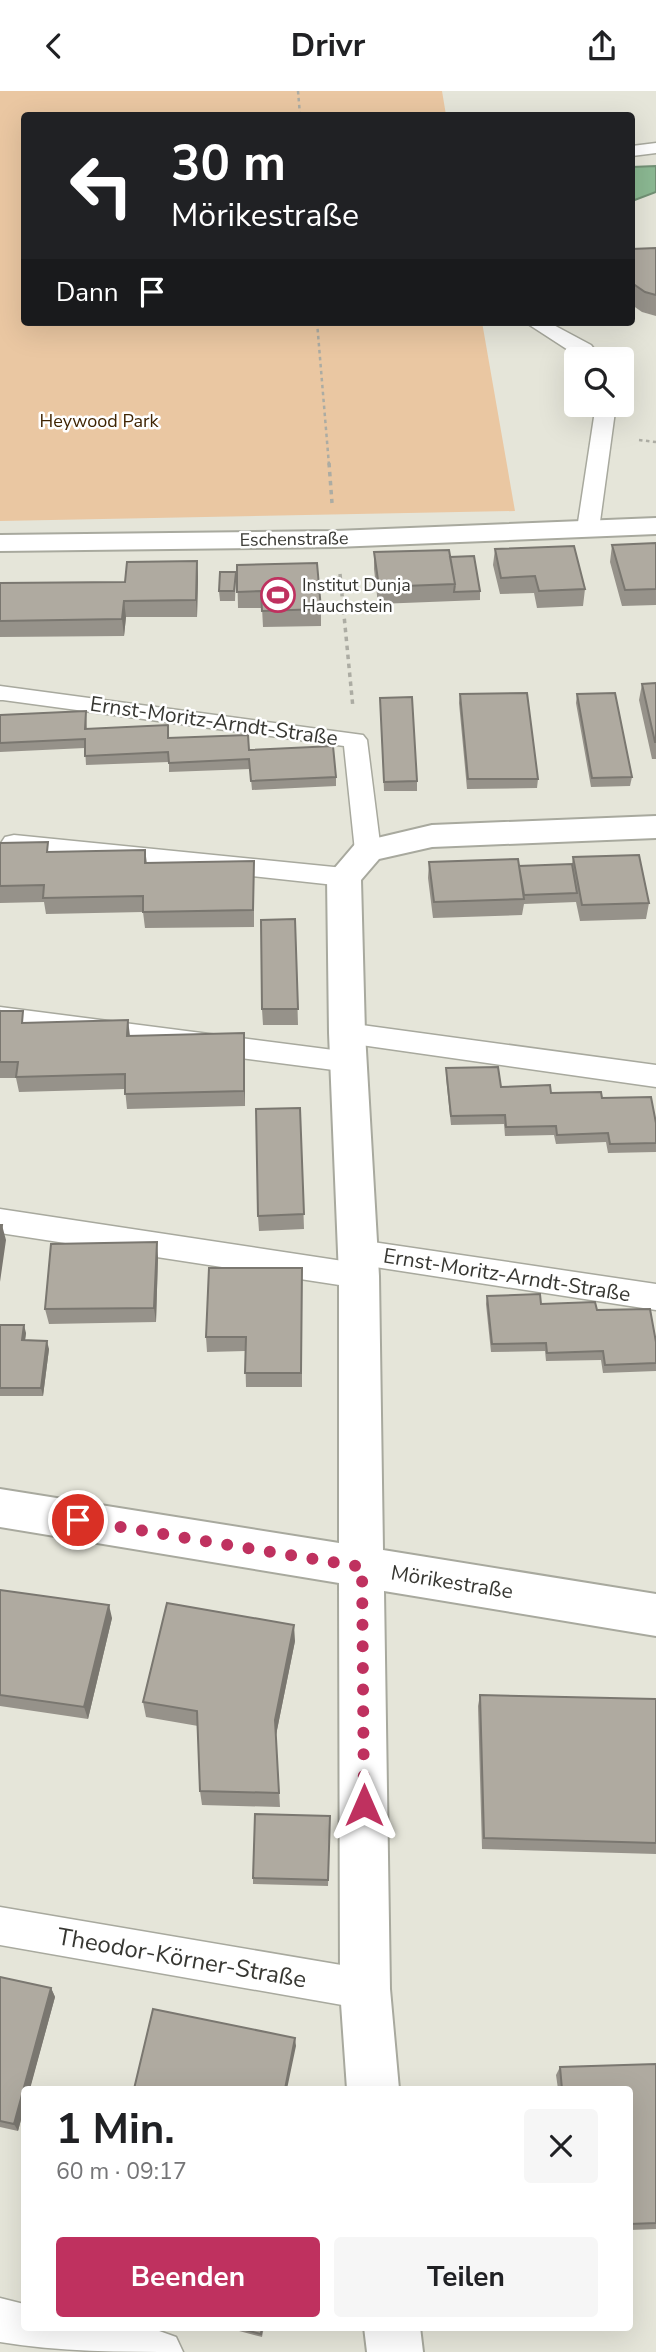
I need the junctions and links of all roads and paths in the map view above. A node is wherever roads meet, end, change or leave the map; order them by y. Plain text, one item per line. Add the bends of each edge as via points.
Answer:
1 (298, 91) edge
2 (300, 112) edge
3 (656, 148) edge
4 (635, 151) edge
5 (317, 326) edge
6 (540, 326) edge
7 (579, 347) edge
8 (604, 417) edge
9 (656, 526) edge
10 (588, 529) junction
11 (335, 539) junction
12 (0, 543) edge
13 (4, 693) dead end
14 (355, 740) junction
15 (656, 827) edge
16 (13, 843) edge
17 (356, 864) junction
18 (1, 1017) edge
19 (348, 1048) junction
20 (656, 1076) edge
21 (0, 1221) edge
22 (359, 1264) junction
23 (656, 1297) edge
24 (0, 1508) edge
25 (362, 1567) junction
26 (656, 1615) edge
27 (0, 1926) edge
28 (365, 1990) junction
29 (373, 2086) edge
30 (0, 2320) edge
31 (21, 2324) edge
32 (58, 2331) edge
33 (393, 2331) edge
34 (160, 2352) edge
35 (394, 2352) edge

1 - 2 path
3 - 4 lane
5 - 11 path
6 - 7 lane
8 - 10 lane
9 - 10 street, Eschenstraße
10 - 11 street, Eschenstraße
11 - 12 street, Eschenstraße
11 - 14 path
13 - 14 lane, Ernst-Moritz-Arndt-Straße
14 - 17 lane, Ernst-Moritz-Arndt-Straße
15 - 17 street via 432,836
16 - 17 lane
17 - 19 street, Ernst-Moritz-Arndt-Straße
18 - 19 lane
19 - 20 lane
19 - 22 street, Ernst-Moritz-Arndt-Straße
21 - 22 lane, Ernst-Moritz-Arndt-Straße
22 - 23 lane, Ernst-Moritz-Arndt-Straße
22 - 25 street, Ernst-Moritz-Arndt-Straße
24 - 25 street, Mörikestraße
25 - 26 street, Mörikestraße
25 - 28 street
27 - 28 lane, Theodor-Körner-Straße
28 - 29 street
30 - 31 lane
32 - 34 lane
33 - 35 street

